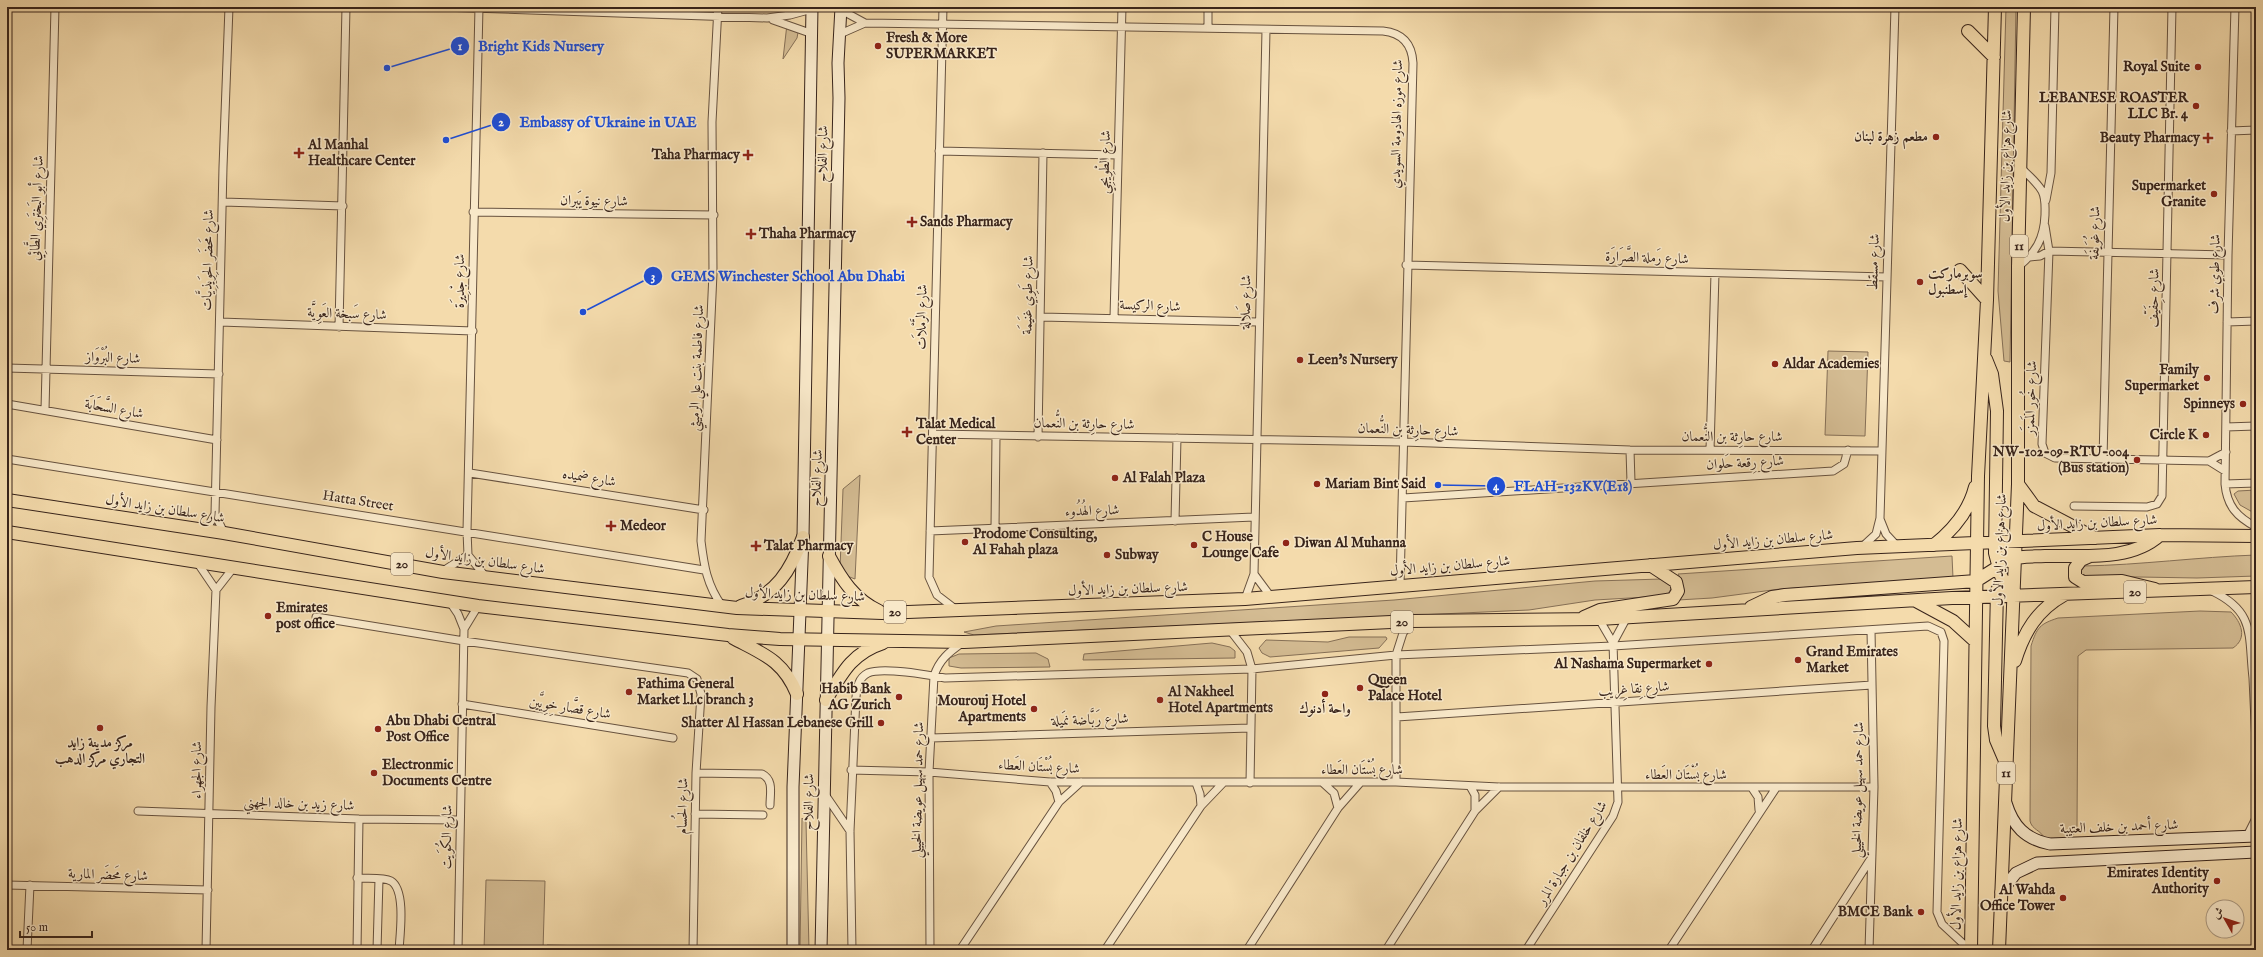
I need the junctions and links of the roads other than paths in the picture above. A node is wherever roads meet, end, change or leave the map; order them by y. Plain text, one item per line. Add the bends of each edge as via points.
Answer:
1 (55, 7) edge
2 (229, 7) edge
3 (346, 7) edge
4 (440, 7) edge
5 (718, 7) edge
6 (943, 7) edge
7 (1122, 7) edge
8 (1208, 7) edge
9 (1895, 7) edge
10 (1995, 7) edge
11 (2024, 7) edge
12 (2055, 7) edge
13 (2114, 7) edge
14 (2172, 7) edge
15 (2235, 7) edge
16 (479, 8) edge
17 (812, 8) edge
18 (841, 9) edge
19 (718, 17) junction
20 (767, 18) junction
21 (865, 23) junction
22 (943, 24) junction
23 (1122, 26) junction
24 (1208, 28) junction
25 (1266, 30) junction
26 (1968, 31) dead end
27 (810, 33) junction
28 (840, 34) junction
29 (1994, 57) junction
30 (2256, 130) edge
31 (2231, 131) junction
32 (939, 151) junction
33 (1043, 153) junction
34 (1118, 155) junction
35 (2021, 168) junction
36 (2046, 200) junction
37 (222, 202) junction
38 (343, 206) junction
39 (473, 212) junction
40 (714, 216) junction
41 (2045, 226) junction
42 (2049, 251) junction
43 (2108, 252) junction
44 (2168, 254) junction
45 (2228, 256) junction
46 (2030, 257) junction
47 (1406, 265) junction
48 (2018, 267) junction
49 (1960, 270) dead end
50 (1715, 273) junction
51 (1887, 277) junction
52 (1988, 300) junction
53 (1041, 317) junction
54 (1114, 318) junction
55 (2256, 321) edge
56 (220, 322) junction
57 (1258, 322) junction
58 (2227, 322) junction
59 (339, 327) junction
60 (473, 331) junction
61 (1985, 356) junction
62 (7, 368) edge
63 (45, 369) junction
64 (219, 374) junction
65 (7, 404) edge
66 (45, 410) junction
67 (2256, 426) edge
68 (2226, 427) junction
69 (934, 434) junction
70 (996, 436) junction
71 (1038, 437) junction
72 (1177, 438) junction
73 (1256, 439) junction
74 (217, 440) junction
75 (1403, 442) junction
76 (1630, 450) junction
77 (1710, 450) junction
78 (1848, 450) junction
79 (1882, 451) junction
80 (2226, 452) junction
81 (7, 459) edge
82 (2103, 459) junction
83 (2163, 460) junction
84 (2209, 461) junction
85 (2225, 471) junction
86 (470, 472) junction
87 (1978, 476) junction
88 (1631, 482) junction
89 (2256, 483) edge
90 (2018, 484) junction
91 (2225, 484) junction
92 (215, 491) junction
93 (1403, 498) junction
94 (7, 500) edge
95 (2074, 506) dead end
96 (704, 510) junction
97 (215, 514) junction
98 (1254, 517) junction
99 (1880, 518) junction
100 (1175, 521) junction
101 (2256, 527) edge
102 (995, 528) junction
103 (206, 530) junction
104 (467, 531) junction
105 (930, 531) junction
106 (7, 532) edge
107 (224, 532) junction
108 (2160, 535) junction
109 (2256, 536) edge
110 (803, 537) junction
111 (2097, 538) junction
112 (2015, 542) junction
113 (1995, 543) junction
114 (1978, 544) junction
115 (1934, 545) junction
116 (1898, 547) junction
117 (1857, 548) junction
118 (468, 555) junction
119 (2093, 555) junction
120 (829, 556) junction
121 (2014, 558) junction
122 (197, 562) junction
123 (1650, 565) junction
124 (234, 567) junction
125 (1996, 569) junction
126 (704, 570) junction
127 (443, 572) junction
128 (1254, 574) junction
129 (485, 577) junction
130 (1976, 581) junction
131 (1400, 585) junction
132 (2256, 588) edge
133 (216, 590) junction
134 (2210, 590) junction
135 (2163, 592) junction
136 (2066, 594) junction
137 (1997, 596) junction
138 (2013, 596) junction
139 (1271, 597) junction
140 (1976, 597) junction
141 (1245, 599) junction
142 (449, 601) junction
143 (1915, 601) junction
144 (478, 606) junction
145 (722, 606) junction
146 (737, 608) junction
147 (800, 610) junction
148 (1747, 610) junction
149 (829, 611) junction
150 (962, 611) junction
151 (882, 613) junction
152 (316, 616) dead end
153 (1627, 617) junction
154 (1582, 619) junction
155 (1599, 619) junction
156 (1412, 621) junction
157 (464, 629) junction
158 (1230, 630) junction
159 (1871, 630) junction
160 (728, 636) junction
161 (799, 640) junction
162 (828, 640) junction
163 (464, 641) junction
164 (889, 641) junction
165 (1975, 641) junction
166 (964, 642) junction
167 (1613, 644) junction
168 (1396, 655) junction
169 (2256, 656) edge
170 (1252, 669) junction
171 (934, 676) junction
172 (2010, 676) junction
173 (2253, 678) junction
174 (1872, 685) junction
175 (796, 694) junction
176 (826, 700) junction
177 (462, 704) junction
178 (1615, 704) junction
179 (1397, 717) junction
180 (1250, 728) junction
181 (673, 738) dead end
182 (931, 738) junction
183 (2256, 744) edge
184 (2006, 764) junction
185 (851, 770) junction
186 (929, 772) junction
187 (696, 773) junction
188 (1050, 782) junction
189 (1081, 782) junction
190 (1396, 782) junction
191 (1196, 783) junction
192 (1223, 783) junction
193 (1250, 783) junction
194 (1323, 783) junction
195 (1360, 783) junction
196 (1470, 786) junction
197 (1619, 787) junction
198 (1874, 787) junction
199 (1498, 788) junction
200 (1752, 788) junction
201 (1776, 788) junction
202 (824, 793) junction
203 (2005, 801) junction
204 (1059, 802) junction
205 (770, 805) dead end
206 (1201, 806) junction
207 (1338, 808) junction
208 (138, 811) dead end
209 (1475, 811) junction
210 (1758, 812) junction
211 (210, 814) junction
212 (695, 814) junction
213 (763, 815) dead end
214 (2256, 818) edge
215 (359, 819) junction
216 (460, 820) junction
217 (850, 831) junction
218 (2251, 836) edge
219 (2256, 852) edge
220 (1871, 860) junction
221 (358, 878) junction
222 (379, 879) junction
223 (7, 885) edge
224 (30, 885) junction
225 (208, 890) junction
226 (2001, 892) junction
227 (930, 947) edge
228 (27, 950) edge
229 (206, 950) edge
230 (357, 950) edge
231 (377, 950) edge
232 (399, 950) edge
233 (458, 950) edge
234 (693, 950) edge
235 (793, 950) edge
236 (821, 950) edge
237 (852, 950) edge
238 (936, 950) edge
239 (960, 950) edge
240 (1105, 950) edge
241 (1247, 950) edge
242 (1386, 950) edge
243 (1526, 950) edge
244 (1669, 950) edge
245 (1812, 950) edge
246 (1869, 950) edge
247 (1970, 950) edge
248 (1999, 950) edge

1 - 63 street, شارع أبو البَختَرِي الطَّائِي
2 - 37 street, شارع مَحضَر الحِوَيذِيَّات
3 - 38 street
4 - 16 street
5 - 19 street, شارع فاطمة بنت علي الرميثي
6 - 22 street, شارع الرَّمْلاَت
7 - 23 street, شارع الطْوِيجِي
8 - 24 street
9 - 51 street, شارع مسقط
10 - 29 main road, شارع هزاع بن زايد الأول / 11
11 - 35 main road, شارع هزاع بن زايد الأول / 11
12 - 36 street via 2051,173
13 - 43 street, شارع غُوَيفَة
14 - 44 street, شارع حِفَيّف
15 - 31 street, شارع طوي شرف
16 - 19 street
16 - 39 street, شارع جْدِيرَة
17 - 20 street via 790,15
17 - 27 main road, شارع الفلاح
18 - 21 street, شارع موزه الهادومة السويدي
18 - 28 main road, شارع الفلاح
19 - 20 street
19 - 40 street, شارع فاطمة بنت علي الرميثي via 712,122
20 - 27 street
21 - 22 street, شارع موزه الهادومة السويدي
21 - 28 street, شارع موزه الهادومة السويدي
22 - 23 street, شارع موزه الهادومة السويدي
22 - 32 street, شارع الرَّمْلاَت
23 - 24 street, شارع موزه الهادومة السويدي
23 - 34 street, شارع الطْوِيجِي
24 - 25 street, شارع موزه الهادومة السويدي
25 - 47 street, شارع موزه الهادومة السويدي via 1391,32 1406,40 1413,63
25 - 57 street, شارع صَلالة
26 - 29 main road
27 - 110 main road, شارع الفلاح
28 - 120 main road, شارع الفلاح
29 - 52 main road, شارع هزاع بن زايد الأول / 11
30 - 31 street
31 - 45 street, شارع طوي شرف
32 - 33 street
32 - 69 street, شارع الرَّمْلاَت
33 - 34 street
33 - 53 street, شارع طَوِي غنَيمَة
34 - 54 street, شارع الطْوِيجِي
35 - 36 street via 2038,186
35 - 48 main road, شارع هزاع بن زايد الأول / 11
36 - 41 street
37 - 38 street
37 - 56 street, شارع مَحضَر الحِوَيذِيَّات
38 - 59 street
39 - 40 street, شارع نيوة يَبران
39 - 60 street, شارع جْدِيرَة
40 - 96 street, شارع فاطمة بنت علي الرميثي
41 - 42 street, شارع خُور المَمزَر
41 - 46 street via 2040,243
42 - 43 street
42 - 46 street via 2040,256
42 - 82 street, شارع خُور المَمزَر via 2043,449 2055,458
43 - 44 street
43 - 82 street, شارع غُوَيفَة
44 - 45 street
44 - 83 street, شارع حِفَيّف
45 - 58 street, شارع طوي شرف
46 - 48 street
47 - 50 street, شارع رَملة الصَّرَارَة
47 - 75 street, شارع موزه الهادومة السويدي
48 - 90 main road, شارع هزاع بن زايد الأول / 11
49 - 52 main road
50 - 51 street, شارع رَملة الصَّرَارَة
50 - 77 street
51 - 79 street, شارع مسقط
52 - 61 main road, شارع هزاع بن زايد الأول / 11
53 - 54 street, شارع الركيسة
53 - 71 street, شارع طَوِي غنَيمَة
54 - 57 street, شارع الركيسة
55 - 58 street
56 - 59 street, شارع سَبخة العَوِيَّة
56 - 64 street, شارع مَحضَر الحِوَيذِيَّات
57 - 73 street, شارع صَلالة
58 - 68 street, شارع طوي شرف
59 - 60 street, شارع سَبخة العَوِيَّة
60 - 86 street, شارع جْدِيرَة
61 - 87 main road, شارع هزاع بن زايد الأول / 11
61 - 113 main road via 1992,374 1997,411
62 - 63 street, شارع البُرْوَاز
63 - 64 street, شارع البُرْوَاز
63 - 66 street, شارع أبو البَختَرِي الطَّائِي
64 - 74 street, شارع مَحضَر الحِوَيذِيَّات
65 - 66 street, شارع السَّحَابَة
66 - 74 street, شارع السَّحَابَة
67 - 68 street
68 - 80 street, شارع طوي شرف
69 - 70 street, شارع حارِثة بن النُّعمان
69 - 105 street, شارع الرَّمْلاَت
70 - 71 street, شارع حارِثة بن النُّعمان
70 - 102 street
71 - 72 street, شارع حارِثة بن النُّعمان
72 - 73 street, شارع حارِثة بن النُّعمان
72 - 100 street
73 - 75 street, شارع حارِثة بن النُّعمان
73 - 98 street, شارع صَلالة
74 - 92 street, شارع مَحضَر الحِوَيذِيَّات
75 - 76 street, شارع حارِثة بن النُّعمان
75 - 93 street, شارع موزه الهادومة السويدي
76 - 77 street, شارع حارِثة بن النُّعمان
76 - 88 street
77 - 78 street, شارع حارِثة بن النُّعمان
78 - 79 street, شارع حارِثة بن النُّعمان
78 - 88 street, شارع رِقعة حَلوان via 1844,464 1833,472
79 - 99 street, شارع مسقط
80 - 84 street, شارع خُور المَمزَر
80 - 85 street, شارع طوي شرف
81 - 92 street, Hatta Street
82 - 83 street, شارع خُور المَمزَر
83 - 84 street, شارع خُور المَمزَر
83 - 95 street, شارع حِفَيّف via 2162,496 2152,507
84 - 85 street
85 - 91 street, شارع طوي شرف
86 - 96 street, شارع ضميده
86 - 104 street, شارع جْدِيرَة
87 - 114 main road, شارع هزاع بن زايد الأول / 11
87 - 115 main road via 1966,508 1950,531
88 - 93 street, شارع رِقعة حَلوان
89 - 91 street
90 - 111 main road via 2034,506
90 - 112 main road, شارع هزاع بن زايد الأول / 11
91 - 101 street, شارع طوي شرف via 2229,504 2234,512
92 - 97 street, شارع مَحضَر الحِوَيذِيَّات
92 - 104 street, Hatta Street
93 - 131 street, شارع موزه الهادومة السويدي
94 - 103 main road, شارع سلطان بن زايد الأول / 20
96 - 126 street, شارع فاطمة بنت علي الرميثي
97 - 103 street, شارع مَحضَر الحِوَيذِيَّات
97 - 107 street, شارع مَحضَر الحِوَيذِيَّات
98 - 100 street, شارع الهُدُوء
98 - 128 street, شارع صَلالة
99 - 116 street, شارع مسقط via 1886,534
99 - 117 street, شارع مسقط via 1879,526 1871,540
100 - 102 street, شارع الهُدُوء
102 - 105 street, شارع الهُدُوء
103 - 107 main road, شارع سلطان بن زايد الأول / 20
104 - 118 street, شارع جْدِيرَة
104 - 126 street, Hatta Street
105 - 150 street, شارع الرَّمْلاَت via 929,577 932,587 944,603
106 - 122 main road, 20
107 - 127 main road, شارع سلطان بن زايد الأول / 20
108 - 109 main road, شارع سلطان بن زايد الأول / 20
108 - 111 main road, شارع سلطان بن زايد الأول / 20
108 - 119 main road via 2134,551
110 - 146 main road via 795,559 777,586 765,596
110 - 147 main road, شارع الفلاح
111 - 112 main road, شارع سلطان بن زايد الأول / 20
112 - 113 main road, شارع سلطان بن زايد الأول / 20
112 - 121 main road, شارع هزاع بن زايد الأول / 11
112 - 125 main road
113 - 114 main road, شارع سلطان بن زايد الأول / 20
113 - 125 main road
114 - 115 main road, شارع سلطان بن زايد الأول / 20
114 - 125 main road
114 - 130 main road, شارع هزاع بن زايد الأول / 11
115 - 116 main road, شارع سلطان بن زايد الأول / 20
116 - 117 main road, شارع سلطان بن زايد الأول / 20
117 - 123 main road, شارع سلطان بن زايد الأول / 20
118 - 127 street
118 - 129 street
119 - 121 main road
119 - 135 main road via 2077,564 2074,572 2078,580 2132,582
120 - 149 main road, شارع الفلاح
120 - 151 main road via 850,591 865,604
121 - 125 main road
121 - 138 main road, شارع هزاع بن زايد الأول / 11
122 - 124 main road, 20
122 - 133 street
123 - 131 main road, شارع سلطان بن زايد الأول / 20
123 - 154 main road via 1676,582 1678,591 1673,599 1600,610
124 - 133 street
124 - 142 main road, 20
125 - 130 main road
125 - 137 main road
125 - 138 main road
125 - 140 main road
126 - 145 street, شارع فاطمة بنت علي الرميثي via 707,582
127 - 129 main road, شارع سلطان بن زايد الأول / 20
128 - 139 street
128 - 141 street, شارع صَلالة
129 - 145 main road, شارع سلطان بن زايد الأول / 20
130 - 140 main road, شارع هزاع بن زايد الأول / 11
130 - 148 main road via 1785,595 1772,597
131 - 139 main road, شارع سلطان بن زايد الأول / 20
132 - 134 main road, 20
133 - 211 street, شارع الجهراء
134 - 135 main road, 20
134 - 173 street via 2233,603 2242,612 2250,644
135 - 136 main road, 20
136 - 138 main road, 20
136 - 172 main road via 2048,605 2034,619 2020,645
137 - 138 main road, 20
137 - 140 main road, 20
137 - 184 main road via 1994,726 1996,740
138 - 172 main road, شارع هزاع بن زايد الأول / 11
139 - 141 main road, شارع سلطان بن زايد الأول / 20
140 - 143 main road, 20
140 - 165 main road, شارع هزاع بن زايد الأول / 11
141 - 150 main road, شارع سلطان بن زايد الأول / 20
142 - 144 main road, 20
142 - 157 street, شارع الكُوَيت
143 - 148 main road, 20
143 - 165 main road via 1953,621
144 - 157 street
144 - 160 main road, 20
145 - 146 main road, شارع سلطان بن زايد الأول / 20
146 - 147 main road, شارع سلطان بن زايد الأول / 20
147 - 149 main road, شارع سلطان بن زايد الأول / 20
147 - 161 main road, شارع الفلاح
148 - 153 main road, 20
149 - 151 main road, شارع سلطان بن زايد الأول / 20
149 - 162 main road, شارع الفلاح
150 - 151 main road, شارع سلطان بن زايد الأول / 20
152 - 163 street
153 - 155 main road, 20
153 - 167 street
154 - 155 main road, 20
154 - 156 main road, 20
155 - 167 street, شارع خلفان بن جبارة المرر
156 - 158 main road, 20
156 - 168 street via 1400,640
157 - 163 street, شارع الكُوَيت
158 - 166 main road, 20
158 - 170 street via 1248,652
159 - 167 street
159 - 174 street, شارع حمد سهيل عويضة الخييلي
159 - 247 street via 1928,626 1941,632 1944,641 1937,912 1942,924
160 - 161 main road, 20
160 - 175 main road via 775,661 791,680
161 - 162 main road, 20
161 - 175 main road, شارع الفلاح
162 - 164 main road, 20
162 - 176 main road, شارع الفلاح
163 - 177 street, شارع الكُوَيت
163 - 187 street, شارع الحُسام via 683,672 697,679 701,688
164 - 166 main road, 20
164 - 176 main road via 873,646 853,659
165 - 247 main road, شارع هزاع بن زايد الأول / 11
166 - 171 street, شارع حمد سهيل عويضة الخييلي via 947,654
167 - 168 street
167 - 178 street, شارع خلفان بن جبارة المرر
168 - 170 street
168 - 179 street
169 - 173 street
170 - 171 street via 946,678
170 - 180 street
171 - 182 street, شارع حمد سهيل عويضة الخييلي
171 - 185 street via 880,671 862,678 856,689
172 - 184 main road, شارع هزاع بن زايد الأول / 11
173 - 183 street
174 - 178 street, شارع نِقا غِريب
174 - 198 street, شارع حمد سهيل عويضة الخييلي
175 - 235 main road, شارع الفلاح
176 - 202 main road, شارع الفلاح
177 - 181 street, شارع قصَّار خِوِيَّين
177 - 216 street, شارع الكُوَيت
178 - 179 street, شارع نِقا غِريب
178 - 197 street, شارع خلفان بن جبارة المرر
179 - 190 street
180 - 182 street, شارع رَبَّاضة نمَيلة
180 - 193 street
182 - 186 street, شارع حمد سهيل عويضة الخييلي
184 - 203 main road, شارع هزاع بن زايد الأول / 11
185 - 186 street, شارع بُسْتَان العَطاء
185 - 217 street
186 - 188 street, شارع بُسْتَان العَطاء
186 - 227 street, شارع حمد سهيل عويضة الخييلي
187 - 205 street via 762,774 771,784
187 - 212 street, شارع الحُسام
188 - 189 street, شارع بُسْتَان العَطاء
188 - 204 street
189 - 191 street, شارع بُسْتَان العَطاء
189 - 204 street
190 - 195 street, شارع بُسْتَان العَطاء
190 - 196 street, شارع بُسْتَان العَطاء
191 - 192 street, شارع بُسْتَان العَطاء
191 - 206 street
192 - 193 street, شارع بُسْتَان العَطاء
192 - 206 street
193 - 194 street, شارع بُسْتَان العَطاء
194 - 195 street, شارع بُسْتَان العَطاء
194 - 207 street via 1334,793
195 - 207 street
196 - 199 street, شارع بُسْتَان العَطاء
196 - 209 street via 1475,795
197 - 199 street, شارع بُسْتَان العَطاء
197 - 200 street, شارع بُسْتَان العَطاء
197 - 243 street, شارع خلفان بن جبارة المرر via 1618,802 1613,816
198 - 201 street, شارع بُسْتَان العَطاء
198 - 220 street, شارع حمد سهيل عويضة الخييلي
199 - 209 street
200 - 201 street, شارع بُسْتَان العَطاء
200 - 210 street via 1758,796
201 - 210 street
202 - 217 street
202 - 236 main road, شارع الفلاح
203 - 218 main road, شارع أحمد بن خلف العتيبة via 2016,826 2025,835 2037,842 2050,844
203 - 226 main road, شارع هزاع بن زايد الأول / 11
204 - 239 street
206 - 240 street
207 - 241 street
208 - 211 street, شارع زيد بن خالد الجهني
209 - 242 street
210 - 244 street
211 - 215 street, شارع زيد بن خالد الجهني
211 - 225 street, شارع الجهراء
212 - 213 street
212 - 234 street, شارع الحُسام
214 - 218 street
215 - 216 street, شارع زيد بن خالد الجهني
215 - 221 street
216 - 233 street, شارع الكُوَيت
217 - 237 street
219 - 226 main road via 2044,862 2016,873
220 - 245 street
220 - 246 street, شارع حمد سهيل عويضة الخييلي
221 - 222 street
221 - 230 street
222 - 231 street
222 - 232 street via 391,881 400,892
223 - 224 street, شارع مَحضَر المارية
224 - 225 street, شارع مَحضَر المارية
224 - 228 street
225 - 229 street, شارع الجهراء
226 - 248 main road, شارع هزاع بن زايد الأول / 11
227 - 238 street

